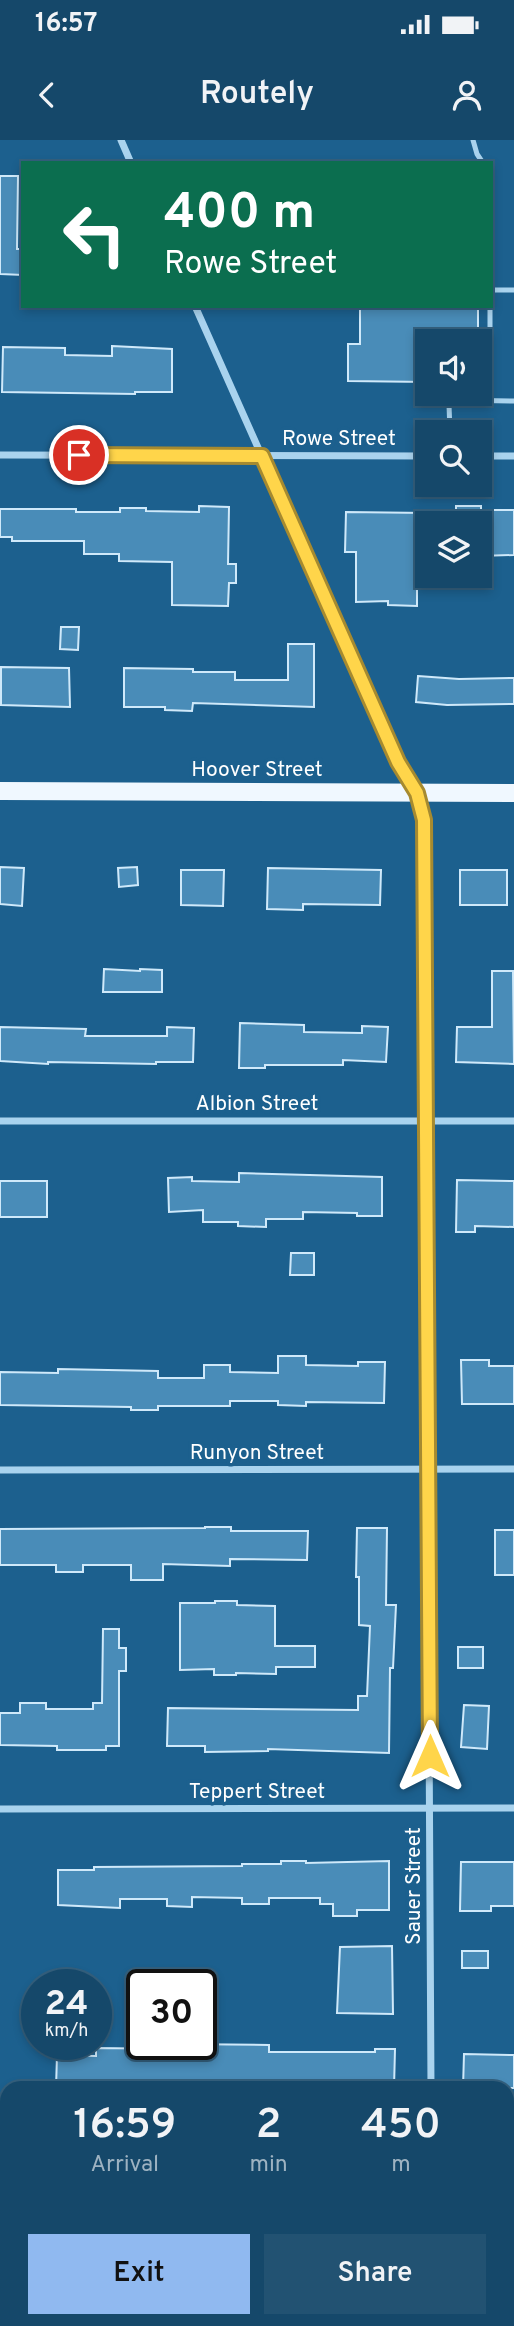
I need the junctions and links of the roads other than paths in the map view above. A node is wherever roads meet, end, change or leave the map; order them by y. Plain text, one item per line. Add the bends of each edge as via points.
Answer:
1 (121, 140) edge
2 (473, 140) edge
3 (130, 161) edge
4 (482, 161) edge
5 (493, 290) edge
6 (514, 290) edge
7 (196, 308) edge
8 (489, 308) edge
9 (489, 329) edge
10 (492, 401) edge
11 (514, 401) edge
12 (0, 455) edge
13 (262, 456) junction
14 (415, 456) edge
15 (492, 456) edge
16 (514, 456) edge
17 (0, 791) edge
18 (417, 793) junction
19 (514, 793) edge
20 (425, 1120) junction
21 (0, 1121) edge
22 (514, 1121) edge
23 (427, 1469) junction
24 (514, 1469) edge
25 (0, 1470) edge
26 (430, 1808) junction
27 (514, 1808) edge
28 (0, 1809) edge
29 (431, 2081) edge

1 - 3 street
2 - 4 lane
5 - 6 lane
7 - 13 street, Sauer Street
8 - 9 lane
10 - 11 lane
12 - 13 street, Rowe Street
13 - 14 street, Rowe Street
13 - 18 street, Sauer Street via 398,762
15 - 16 street
17 - 18 main road, Hoover Street
18 - 19 main road, Hoover Street
18 - 20 street, Sauer Street via 424,820
20 - 21 street, Albion Street
20 - 22 street, Albion Street
20 - 23 street, Sauer Street
23 - 24 street, Runyon Street
23 - 25 street, Runyon Street
23 - 26 street, Sauer Street
26 - 27 street, Teppert Street
26 - 28 street, Teppert Street
26 - 29 street, Sauer Street

